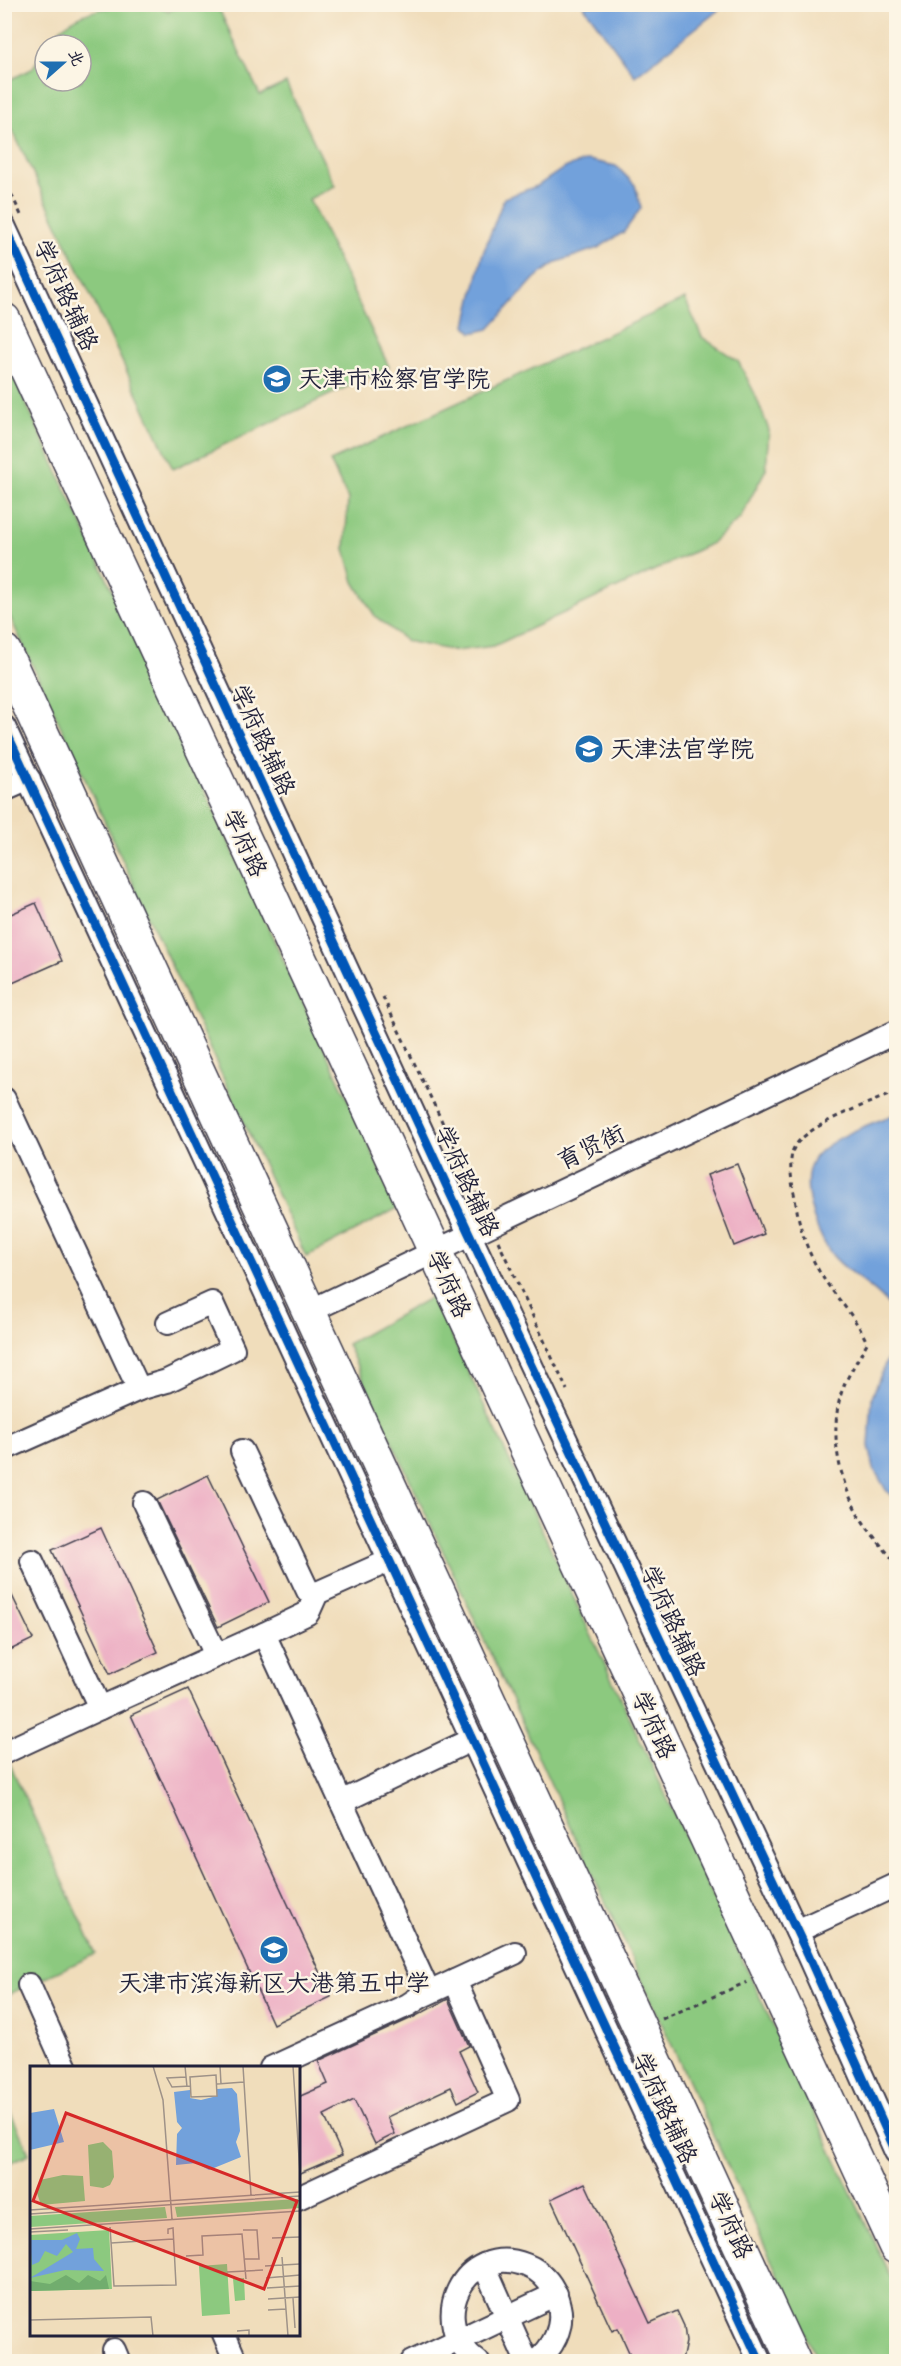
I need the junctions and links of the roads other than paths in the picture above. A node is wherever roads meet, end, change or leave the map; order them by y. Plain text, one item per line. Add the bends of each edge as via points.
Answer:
1 (4, 226) edge
2 (4, 320) edge
3 (4, 651) edge
4 (4, 727) edge
5 (28, 779) junction
6 (4, 790) edge
7 (897, 1032) edge
8 (4, 1100) edge
9 (470, 1235) junction
10 (435, 1252) junction
11 (310, 1311) junction
12 (168, 1323) dead end
13 (139, 1389) junction
14 (4, 1449) edge
15 (242, 1451) dead end
16 (144, 1503) dead end
17 (390, 1560) junction
18 (32, 1561) dead end
19 (317, 1593) junction
20 (264, 1634) junction
21 (216, 1655) junction
22 (100, 1708) junction
23 (473, 1738) junction
24 (5, 1752) edge
25 (341, 1802) junction
26 (897, 1885) edge
27 (796, 1931) junction
28 (515, 1953) dead end
29 (455, 1981) junction
30 (29, 1985) dead end
31 (420, 1997) junction
32 (66, 2066) edge
33 (273, 2066) edge
34 (897, 2152) edge
35 (300, 2197) edge
36 (897, 2247) edge
37 (484, 2265) junction
38 (556, 2294) junction
39 (507, 2317) junction
40 (225, 2336) edge
41 (457, 2340) junction
42 (236, 2361) edge
43 (412, 2361) edge
44 (478, 2361) edge
45 (527, 2361) edge
46 (535, 2361) edge
47 (760, 2361) edge
48 (794, 2361) edge

1 - 9 street, 学府路辅路
2 - 10 highway, 学府路
3 - 11 highway, 学府路
4 - 5 street, 学府路辅路
5 - 6 street
5 - 17 street, 学府路辅路
7 - 9 street, 育贤街
8 - 13 street
9 - 10 street, 育贤街
9 - 27 street, 学府路辅路
10 - 11 street, 育贤街
10 - 36 highway, 学府路
11 - 48 highway, 学府路
12 - 13 street via 212,1303 233,1349 167,1381
13 - 14 street
15 - 19 street via 308,1591
16 - 21 street
17 - 19 street
17 - 23 street, 学府路辅路
18 - 22 street
19 - 20 street via 308,1612
20 - 21 street
20 - 25 street
21 - 22 street
22 - 24 street
23 - 25 street
23 - 47 street, 学府路辅路
25 - 31 street via 424,1982
26 - 27 street
27 - 34 street, 学府路辅路
28 - 29 street
29 - 31 street
29 - 35 street via 508,2100
30 - 32 street
31 - 33 street
37 - 38 street via 500,2260 518,2261 547,2279
37 - 39 street
37 - 41 street via 469,2274 455,2296 452,2322
38 - 39 street
38 - 46 street via 561,2312 559,2331 550,2348
39 - 41 street
39 - 45 street
40 - 42 street
41 - 43 street
41 - 44 street

